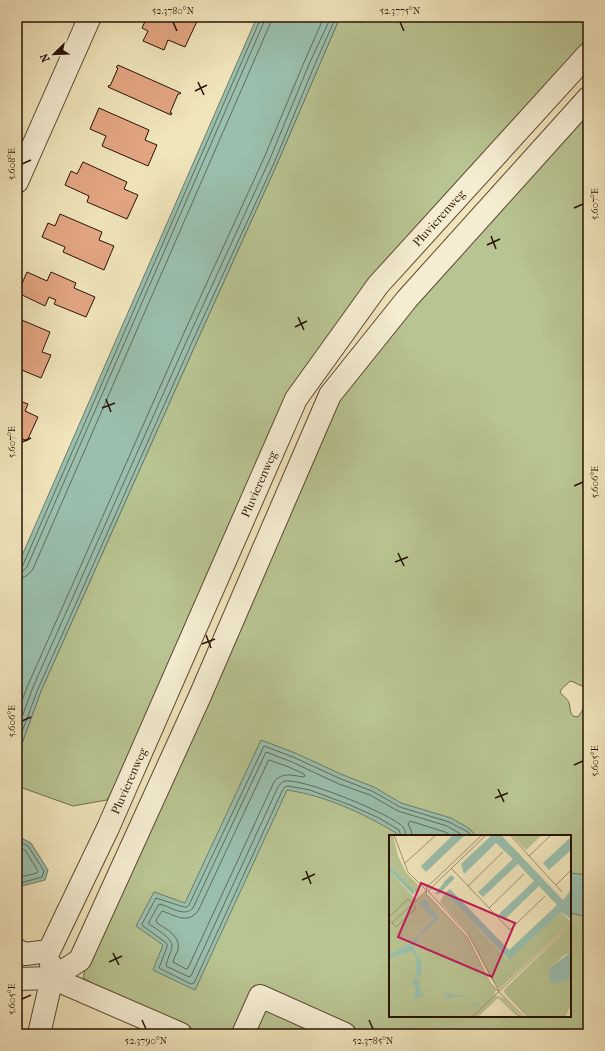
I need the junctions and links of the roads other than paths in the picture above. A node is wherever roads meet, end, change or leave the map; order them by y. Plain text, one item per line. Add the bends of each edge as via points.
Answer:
1 (84, 17) edge
2 (588, 54) edge
3 (588, 98) edge
4 (17, 182) edge
5 (17, 950) edge
6 (49, 951) junction
7 (52, 978) junction
8 (17, 979) edge
9 (39, 1034) edge
10 (181, 1034) edge
11 (243, 1034) edge
12 (345, 1034) edge

1 - 4 street via 90,19
2 - 6 street, Pluvierenweg via 378,285 296,399 108,828
3 - 7 street via 407,300 330,395 200,696 80,960
5 - 6 street via 25,954
6 - 7 street
7 - 8 street
7 - 9 street
7 - 10 street
11 - 12 street via 260,996

